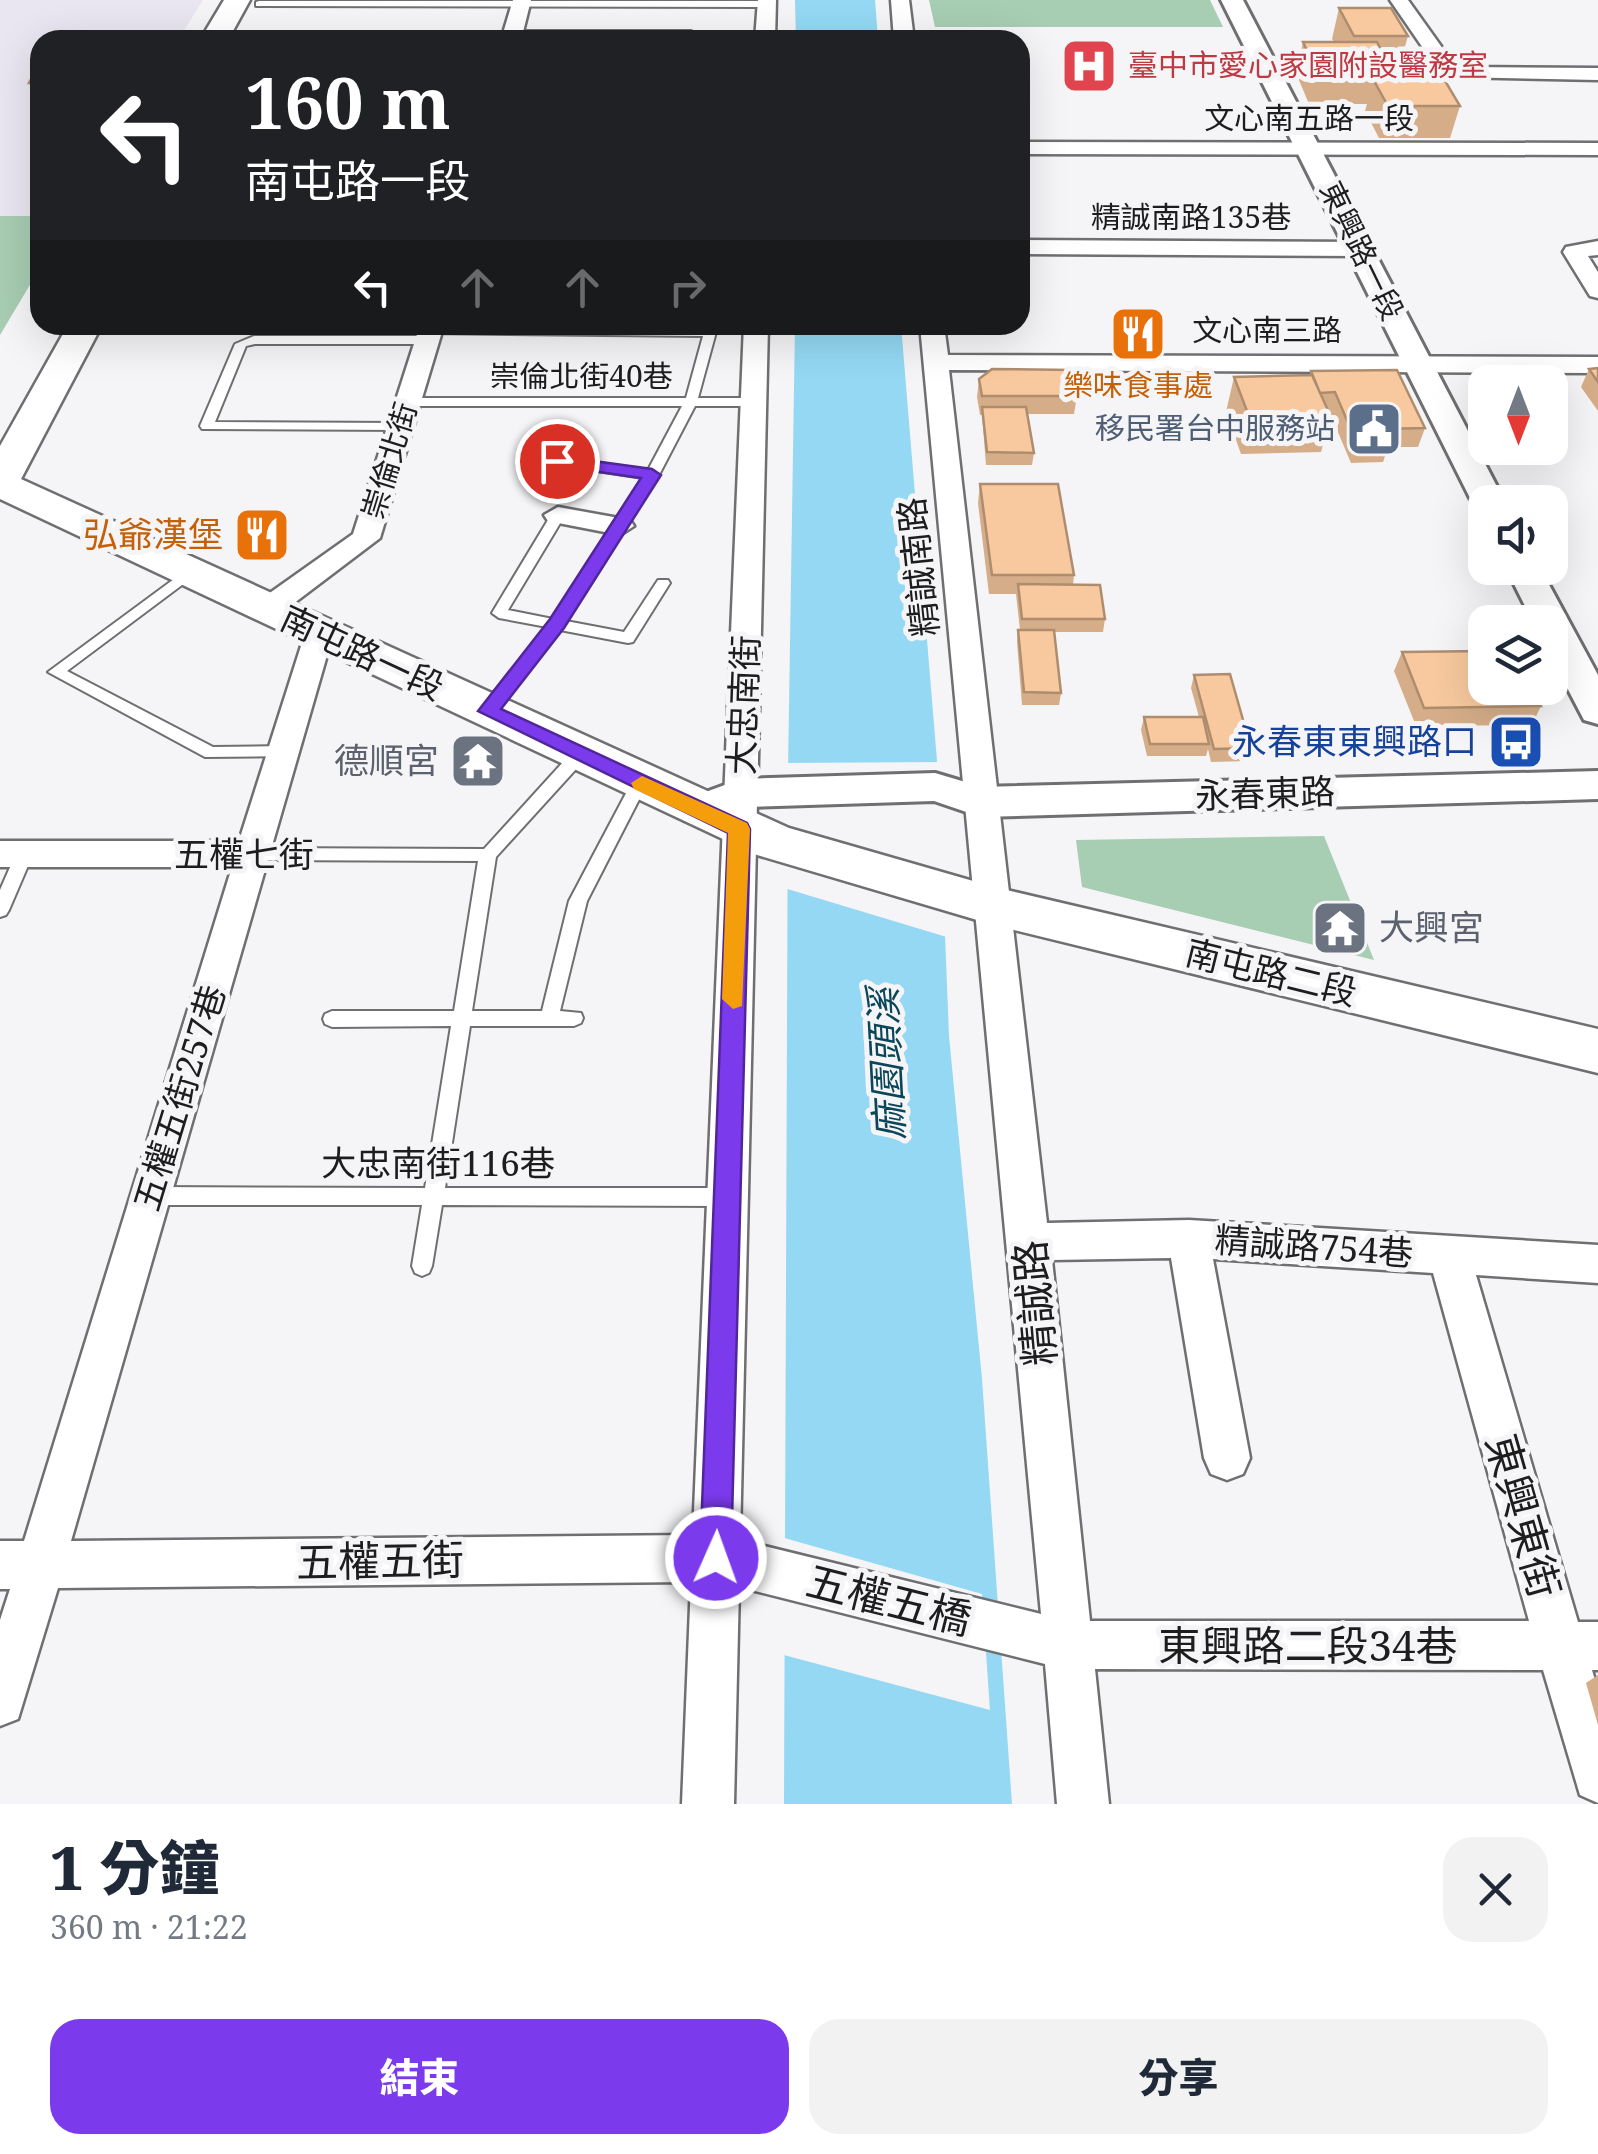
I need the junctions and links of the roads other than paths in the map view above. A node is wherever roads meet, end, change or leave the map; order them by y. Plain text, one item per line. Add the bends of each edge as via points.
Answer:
1 (900, 0) edge
2 (1232, 0) edge
3 (1399, 0) edge
4 (252, 1) edge
5 (521, 2) edge
6 (669, 2) edge
7 (767, 2) edge
8 (224, 30) edge
9 (243, 30) edge
10 (514, 30) edge
11 (766, 30) edge
12 (903, 30) edge
13 (1598, 74) edge
14 (1030, 148) edge
15 (1311, 148) junction
16 (1598, 149) edge
17 (1030, 248) edge
18 (1362, 250) junction
19 (1586, 250) edge
20 (1598, 291) edge
21 (46, 335) edge
22 (80, 335) edge
23 (364, 335) edge
24 (429, 335) edge
25 (709, 335) edge
26 (756, 335) edge
27 (933, 335) edge
28 (936, 362) junction
29 (1416, 364) junction
30 (1598, 365) edge
31 (691, 402) junction
32 (754, 402) junction
33 (405, 414) junction
34 (0, 417) edge
35 (525, 456) dead end
36 (652, 475) junction
37 (0, 483) edge
38 (1480, 485) edge
39 (558, 514) joint
40 (620, 526) junction
41 (189, 573) junction
42 (663, 583) dead end
43 (1532, 585) edge
44 (267, 609) junction
45 (557, 624) junction
46 (319, 631) junction
47 (488, 711) junction
48 (1598, 711) edge
49 (283, 752) junction
50 (582, 753) junction
51 (640, 782) junction
52 (1598, 785) edge
53 (981, 802) junction
54 (747, 813) junction
55 (12, 854) edge
56 (252, 854) junction
57 (488, 855) junction
58 (944, 893) joint
59 (994, 906) junction
60 (0, 910) edge
61 (462, 1018) junction
62 (549, 1018) junction
63 (574, 1018) dead end
64 (332, 1019) dead end
65 (1598, 1052) edge
66 (150, 1196) junction
67 (433, 1196) junction
68 (726, 1197) junction
69 (1189, 1239) junction
70 (1029, 1242) junction
71 (1449, 1255) junction
72 (1598, 1264) edge
73 (422, 1266) dead end
74 (1227, 1458) dead end
75 (738, 1563) junction
76 (20, 1565) edge
77 (1042, 1639) junction
78 (1579, 1646) edge
79 (0, 1701) edge
80 (1598, 1777) edge
81 (708, 1804) edge
82 (1083, 1804) edge

1 - 12 street
2 - 15 street, 東興路一段
3 - 13 street via 1441,60 1462,73
4 - 5 lane
4 - 8 main road
4 - 9 main road
5 - 6 lane
5 - 10 street
6 - 7 lane
7 - 11 street
14 - 15 street, 文心南五路一段
15 - 16 street, 文心南五路一段
15 - 18 street, 東興路一段
17 - 18 street, 精誠南路135巷
18 - 29 street, 東興路一段
19 - 20 street
21 - 34 main road
22 - 37 main road
23 - 33 lane, 崇倫北街40巷 via 241,344 207,426
24 - 33 street, 崇倫北街
25 - 31 lane
26 - 32 street, 大忠南街
27 - 28 street, 精誠南路
28 - 29 street, 文心南三路
28 - 53 street, 精誠南路
29 - 30 street, 文心南三路
29 - 38 street, 東興路一段
31 - 32 lane, 崇倫北街40巷
31 - 33 lane, 崇倫北街40巷
31 - 36 lane
32 - 54 street, 大忠南街
33 - 44 street, 崇倫北街 via 366,538
35 - 36 lane
36 - 40 lane
37 - 41 main road, 南屯路一段
39 - 40 street
39 - 45 lane via 499,613
40 - 45 lane
41 - 44 main road, 南屯路一段
41 - 49 lane via 56,672 212,753
42 - 45 lane via 628,638
43 - 48 street
44 - 46 main road, 南屯路一段
45 - 47 lane
46 - 47 main road, 南屯路一段
46 - 49 street, 五權五街257巷
47 - 50 main road, 南屯路一段
49 - 56 street, 五權五街257巷
50 - 51 main road, 南屯路一段
50 - 57 lane
51 - 54 main road, 南屯路一段
51 - 62 lane via 578,901
52 - 53 street, 永春東路
53 - 54 street, 永春東路 via 935,786
53 - 59 street, 精誠路
54 - 58 main road, 南屯路一段
54 - 68 street, 大忠南街
55 - 56 street, 五權七街
55 - 60 lane
56 - 57 lane, 五權七街
56 - 66 street, 五權五街257巷
57 - 61 lane
58 - 59 main road, 南屯路二段
59 - 65 main road, 南屯路二段
59 - 70 street, 精誠路
61 - 62 lane
61 - 64 lane
61 - 67 lane
62 - 63 lane
66 - 67 lane, 大忠南街116巷
66 - 76 street, 五權五街257巷
67 - 68 lane, 大忠南街116巷
67 - 73 lane
68 - 75 street, 大忠南街
69 - 70 street, 精誠路754巷
69 - 71 street, 精誠路754巷
69 - 74 street
70 - 77 street, 精誠路
71 - 72 street, 精誠路754巷
71 - 78 street, 東興東街
75 - 76 street, 五權五街
75 - 77 street, 五權五橋
75 - 81 street, 大忠南街
76 - 79 street, 五權五街257巷
77 - 78 street, 東興路二段34巷
77 - 82 street, 精誠路
78 - 80 street, 東興東街

